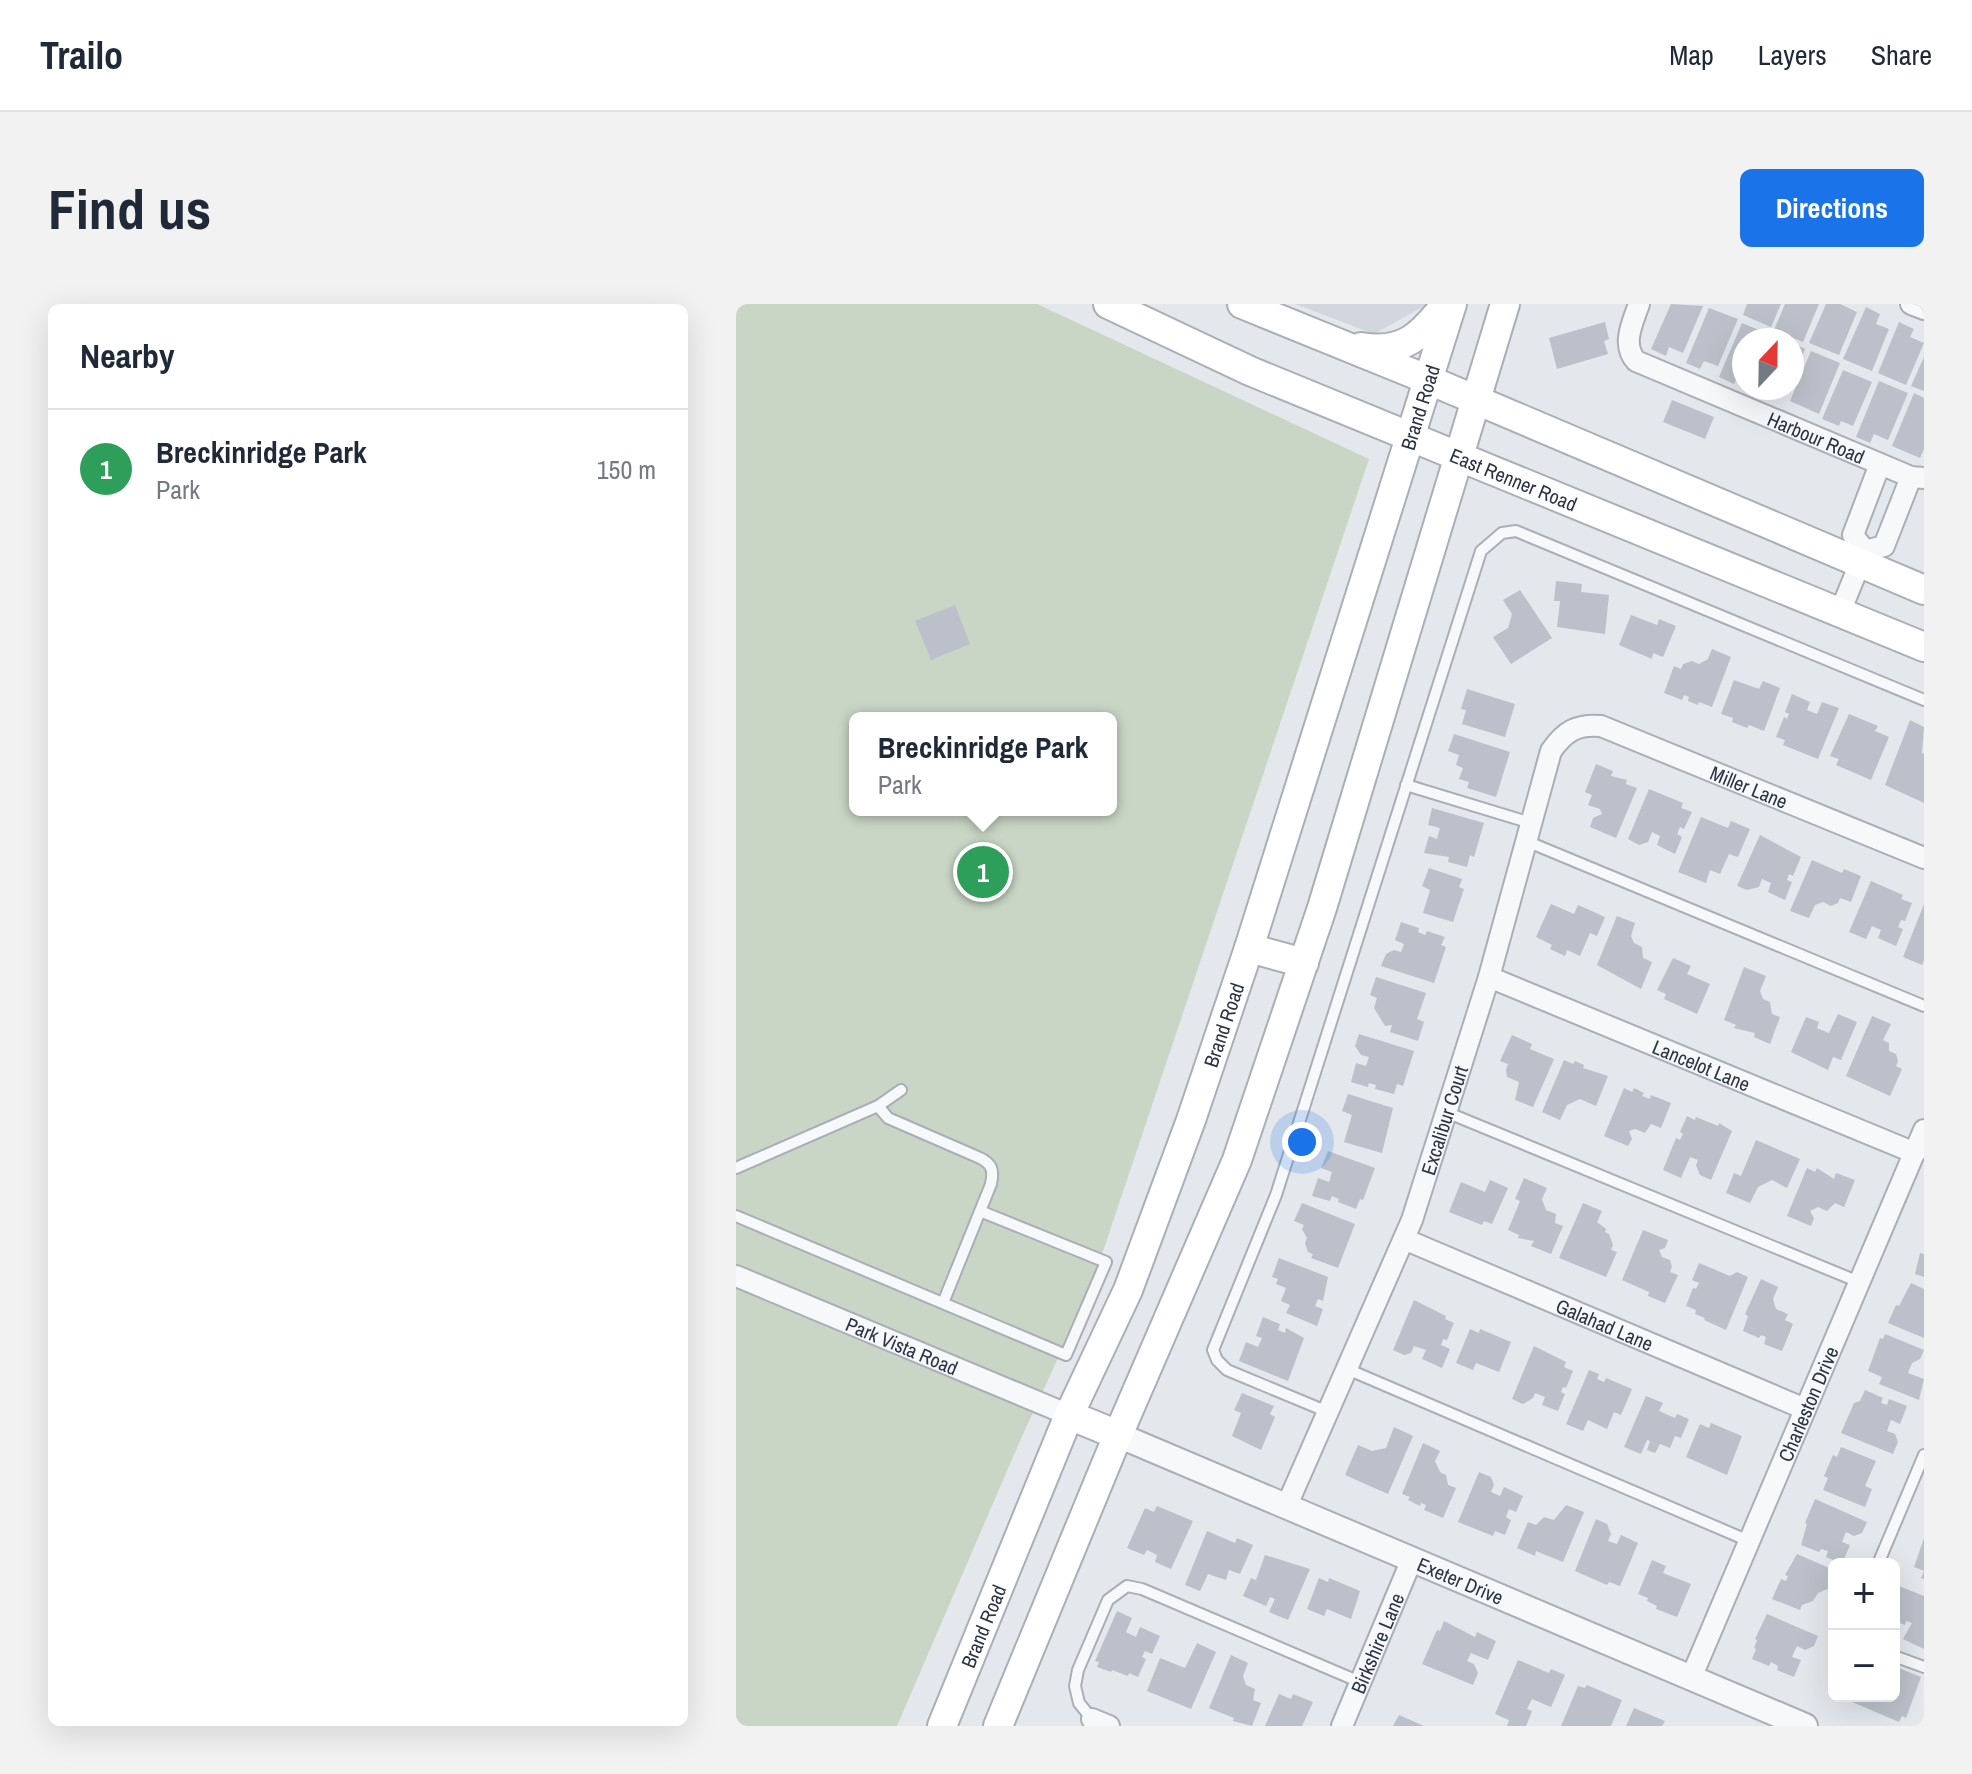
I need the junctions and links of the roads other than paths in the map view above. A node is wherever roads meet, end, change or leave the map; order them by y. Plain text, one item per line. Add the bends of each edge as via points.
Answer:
1 (1108, 304) edge
2 (1242, 304) edge
3 (1449, 304) edge
4 (1505, 304) edge
5 (1639, 304) edge
6 (1911, 304) edge
7 (1924, 309) edge
8 (1339, 344) junction
9 (1429, 380) junction
10 (1475, 400) junction
11 (1412, 437) junction
12 (1458, 457) junction
13 (1880, 464) junction
14 (1917, 477) edge
15 (1862, 557) junction
16 (1924, 590) edge
17 (1840, 612) junction
18 (1924, 647) edge
19 (1924, 700) edge
20 (1573, 727) joint
21 (1406, 785) junction
22 (1528, 832) junction
23 (1923, 855) edge
24 (1249, 948) junction
25 (1304, 963) junction
26 (1489, 977) junction
27 (1924, 1006) edge
28 (901, 1090) dead end
29 (878, 1106) junction
30 (1446, 1112) junction
31 (1924, 1130) edge
32 (1915, 1153) junction
33 (736, 1168) edge
34 (980, 1211) junction
35 (736, 1216) edge
36 (1404, 1239) junction
37 (736, 1276) edge
38 (1859, 1282) junction
39 (943, 1303) junction
40 (1347, 1369) junction
41 (1805, 1409) junction
42 (1328, 1412) junction
43 (1069, 1415) junction
44 (1118, 1435) junction
45 (1924, 1455) edge
46 (1287, 1505) junction
47 (1749, 1541) junction
48 (1881, 1558) edge
49 (1412, 1559) junction
50 (1900, 1658) edge
51 (1924, 1667) edge
52 (1691, 1678) junction
53 (1360, 1682) junction
54 (1100, 1722) edge
55 (942, 1726) edge
56 (998, 1726) edge
57 (1342, 1726) edge
58 (1805, 1726) edge

1 - 11 main road, East Renner Road via 1250,371
2 - 8 main road
3 - 8 main road via 1427,329 1401,346
3 - 9 main road, Brand Road
4 - 10 main road
5 - 13 street, Harbour Road via 1628,348 1636,361
6 - 7 street
8 - 9 main road
9 - 10 main road
9 - 11 main road, Brand Road
10 - 12 main road
10 - 15 main road
11 - 12 main road, East Renner Road
11 - 24 main road, Brand Road
12 - 17 main road, East Renner Road
12 - 25 main road
13 - 14 street, Harbour Road
13 - 15 street via 1853,535
14 - 15 street via 1884,546
15 - 16 main road
15 - 17 street
17 - 18 main road, East Renner Road
19 - 21 lane via 1530,536 1502,533 1481,551
20 - 22 street, Excalibur Court via 1551,751
20 - 23 street, Miller Lane via 1601,726
21 - 22 lane
21 - 42 lane via 1276,1195 1213,1350 1227,1370
22 - 26 street, Excalibur Court
22 - 27 lane
24 - 25 main road
24 - 43 main road, Brand Road via 1128,1290
25 - 44 main road via 1237,1160
26 - 30 street, Excalibur Court
26 - 32 street, Lancelot Lane
28 - 29 lane
29 - 33 lane
29 - 34 lane via 888,1118 989,1163 993,1175
30 - 36 street, Excalibur Court
30 - 38 lane
31 - 32 street, Charleston Drive
32 - 38 street, Charleston Drive
34 - 39 lane
34 - 39 lane via 1106,1262 1066,1355
35 - 39 lane
36 - 40 street, Excalibur Court
36 - 41 street, Galahad Lane
37 - 43 street, Park Vista Road
38 - 41 street, Charleston Drive
40 - 42 street, Excalibur Court
40 - 47 lane
41 - 47 street, Charleston Drive
42 - 46 street, Excalibur Court
43 - 44 main road
43 - 55 main road, Brand Road
44 - 46 street, Exeter Drive
44 - 56 main road
45 - 48 lane
46 - 49 street, Exeter Drive
47 - 52 street, Charleston Drive
49 - 52 street, Exeter Drive
49 - 53 street, Birkshire Lane
50 - 51 lane
52 - 58 street, Exeter Drive
53 - 54 lane via 1127,1586 1108,1600 1078,1670 1079,1703
53 - 57 street, Birkshire Lane

